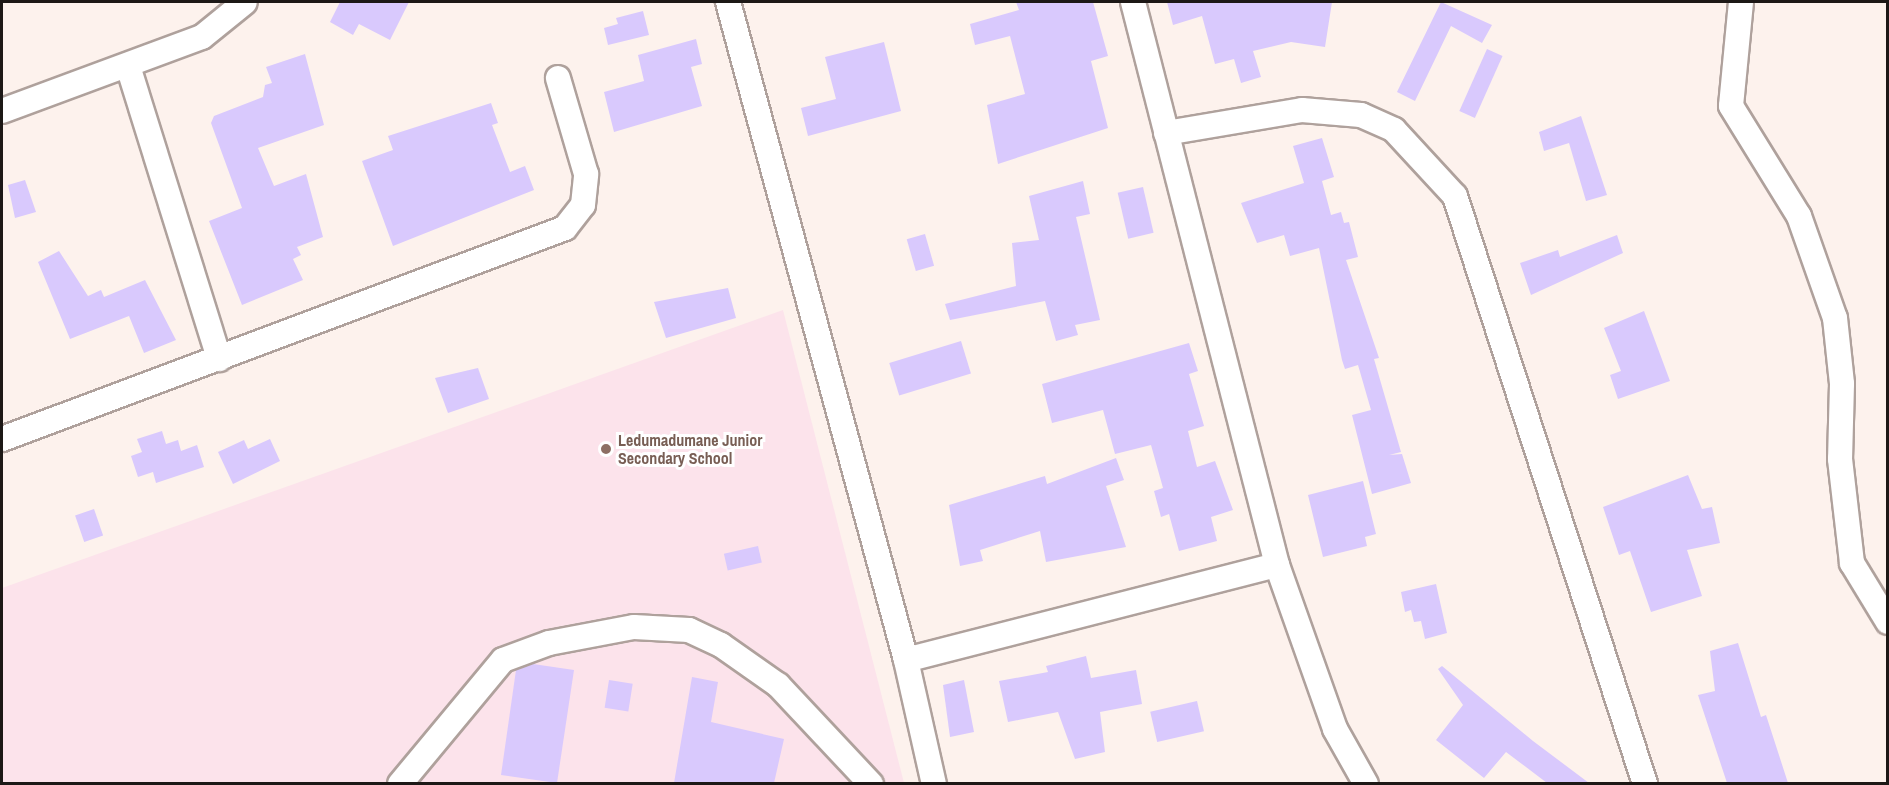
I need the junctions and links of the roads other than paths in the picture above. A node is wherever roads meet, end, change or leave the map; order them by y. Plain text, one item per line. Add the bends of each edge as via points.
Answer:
1 (245, 2) edge
2 (728, 2) edge
3 (1133, 2) edge
4 (1740, 2) edge
5 (128, 66) junction
6 (558, 78) dead end
7 (2, 111) edge
8 (1166, 133) junction
9 (219, 359) junction
10 (2, 439) edge
11 (1277, 565) junction
12 (1887, 622) edge
13 (906, 660) junction
14 (399, 783) edge
15 (871, 783) edge
16 (934, 783) edge
17 (1366, 783) edge
18 (1645, 783) edge

1 - 5 street via 202,37
2 - 13 street
3 - 8 street
4 - 12 street via 1731,106 1799,216 1835,318 1842,384 1840,459 1852,563
5 - 7 street
5 - 9 street
6 - 9 street via 586,174 583,205 565,228
8 - 11 street
8 - 18 street via 1302,111 1361,115 1394,130 1455,196
9 - 10 street
11 - 13 street
11 - 17 street via 1335,729
13 - 16 street
14 - 15 street via 503,660 549,643 634,627 689,630 721,645 778,685

